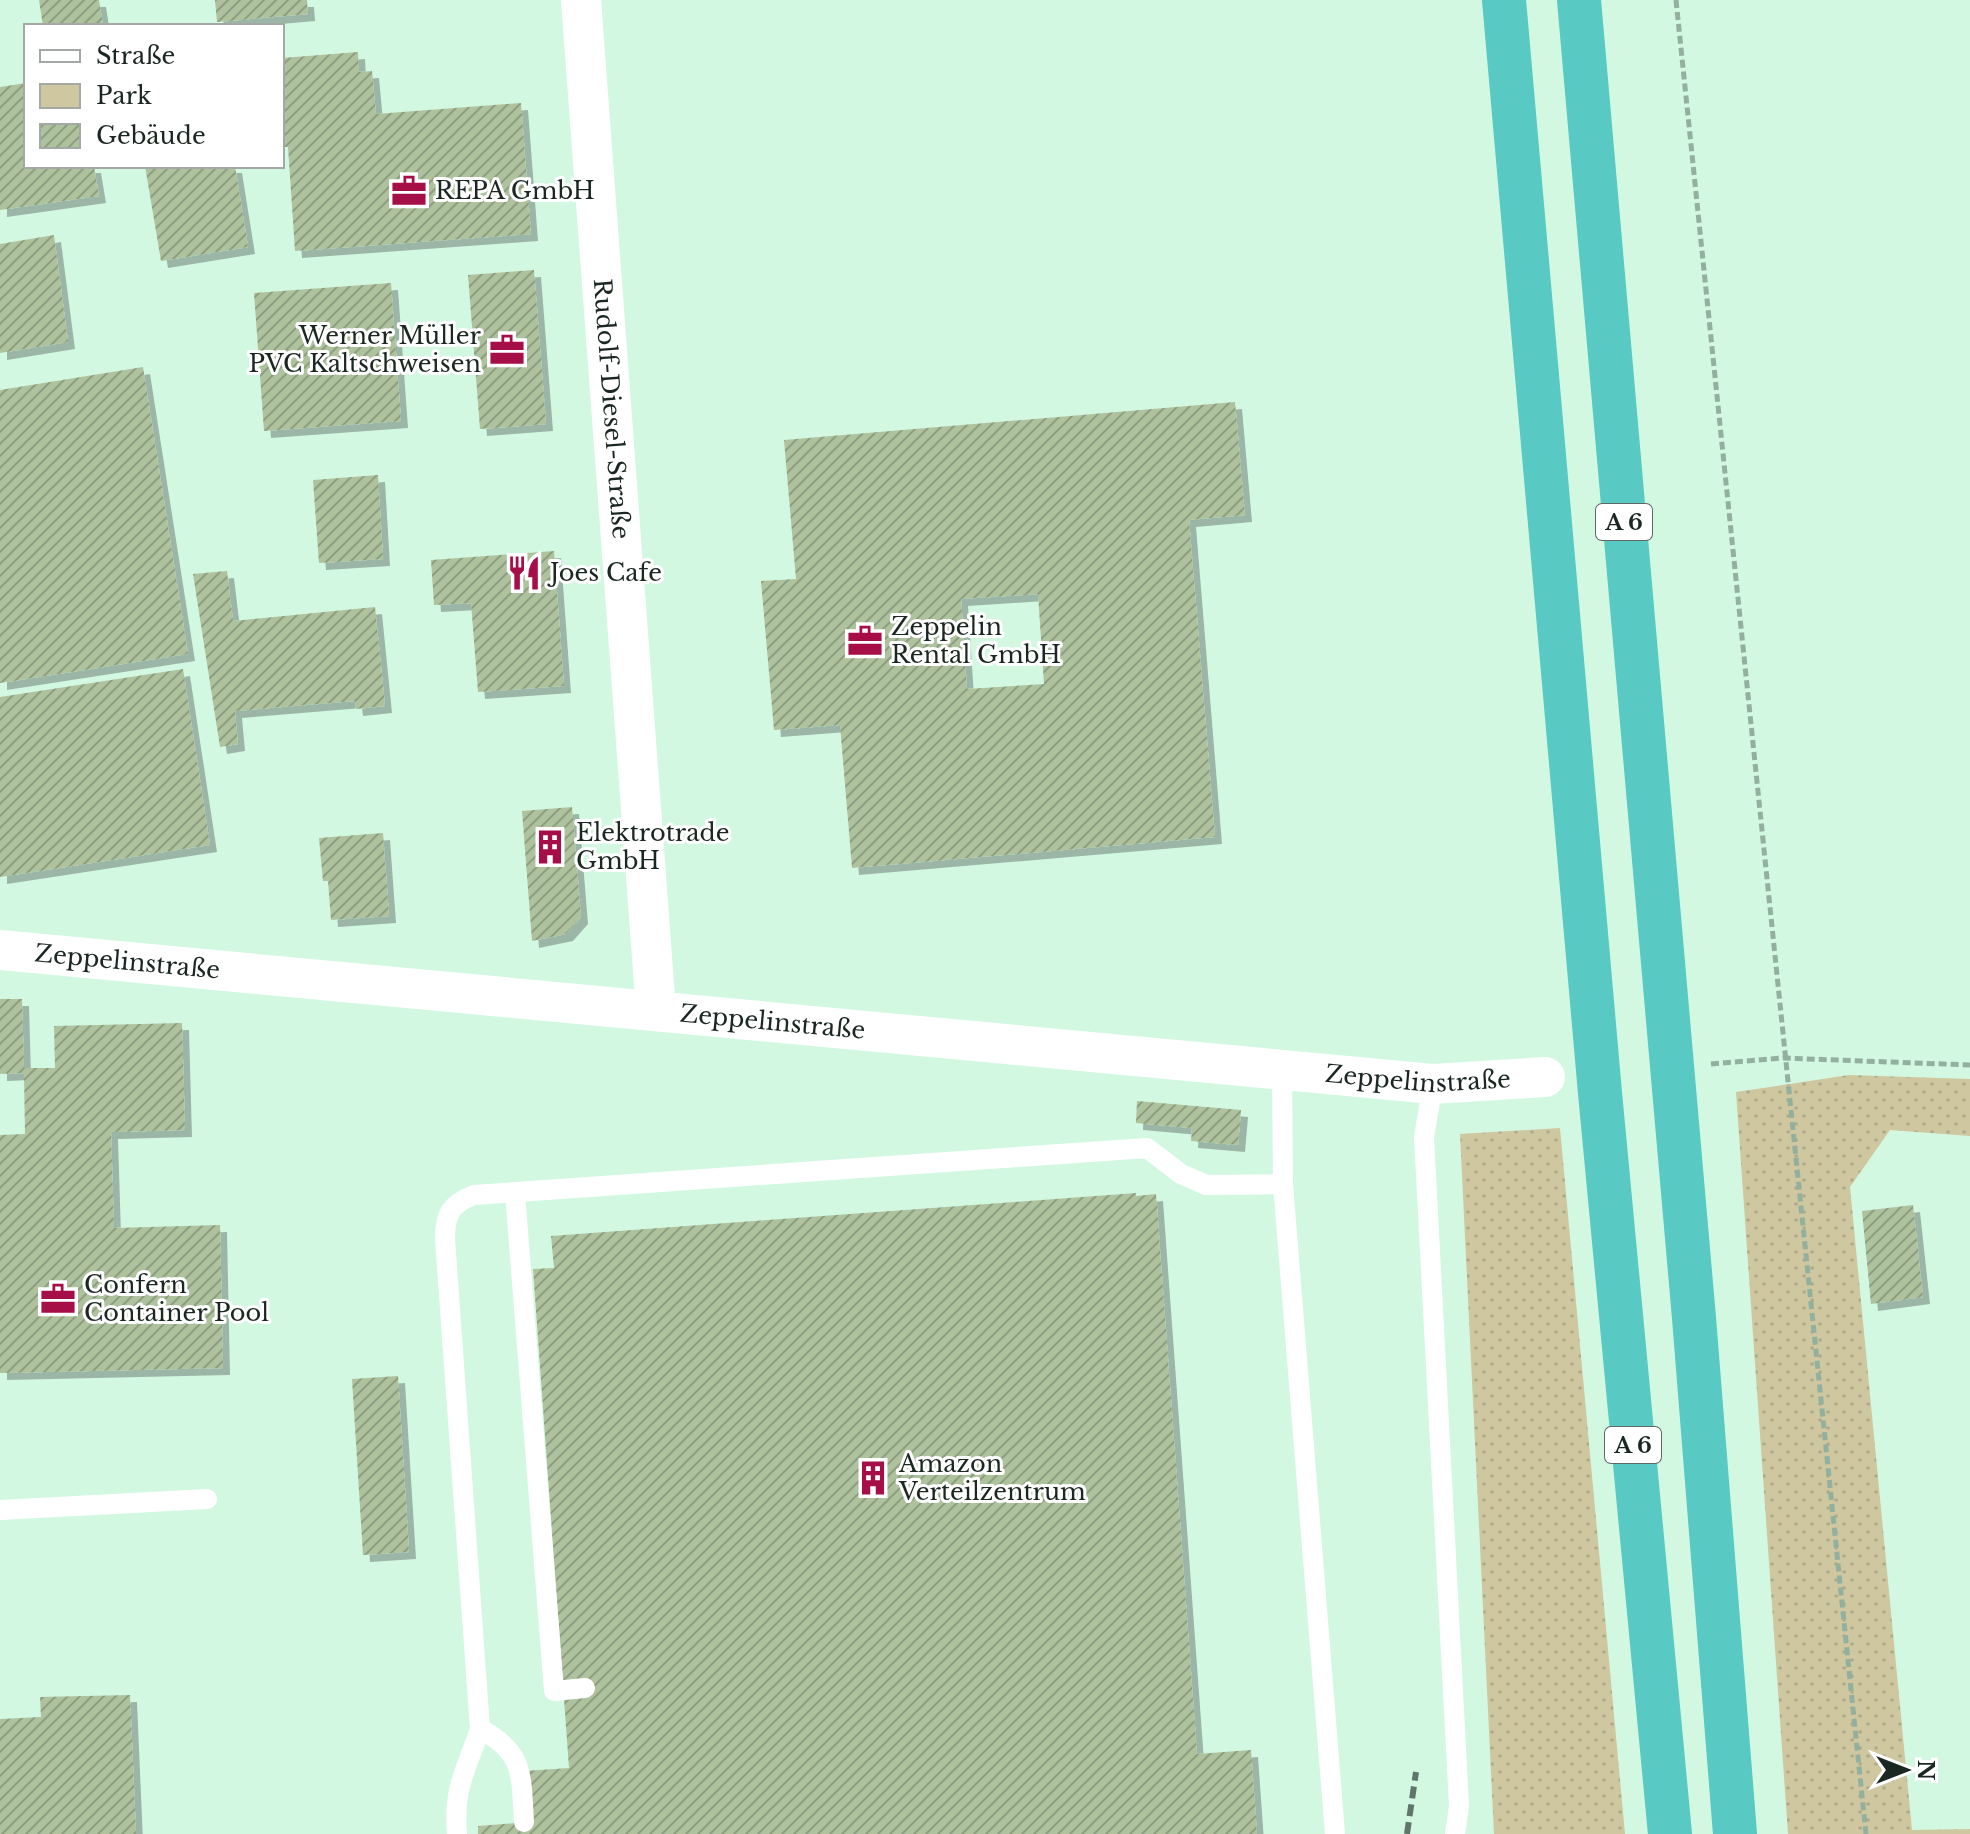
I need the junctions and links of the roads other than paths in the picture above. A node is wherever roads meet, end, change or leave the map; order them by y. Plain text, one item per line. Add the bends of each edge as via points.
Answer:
1 (581, 0) edge
2 (1504, 0) edge
3 (1579, 0) edge
4 (0, 950) edge
5 (656, 1011) junction
6 (1282, 1070) junction
7 (1545, 1077) dead end
8 (1433, 1084) junction
9 (1283, 1184) junction
10 (515, 1193) junction
11 (207, 1499) dead end
12 (0, 1510) edge
13 (585, 1688) dead end
14 (480, 1729) junction
15 (524, 1822) dead end
16 (457, 1834) edge
17 (1335, 1834) edge
18 (1455, 1834) edge
19 (1670, 1834) edge
20 (1735, 1834) edge

1 - 5 street, Rudolf-Diesel-Straße
2 - 19 highway, A 6
3 - 20 highway, A 6
4 - 5 street, Zeppelinstraße
5 - 6 street, Zeppelinstraße
6 - 8 street, Zeppelinstraße
6 - 9 lane
7 - 8 street, Zeppelinstraße
8 - 18 lane via 1424,1137 1459,1806
9 - 10 lane via 1206,1185 1147,1148
9 - 17 lane
10 - 13 lane via 554,1691
10 - 14 lane via 460,1200 445,1220
11 - 12 lane
14 - 15 lane via 500,1739 516,1757
14 - 16 lane via 456,1795

